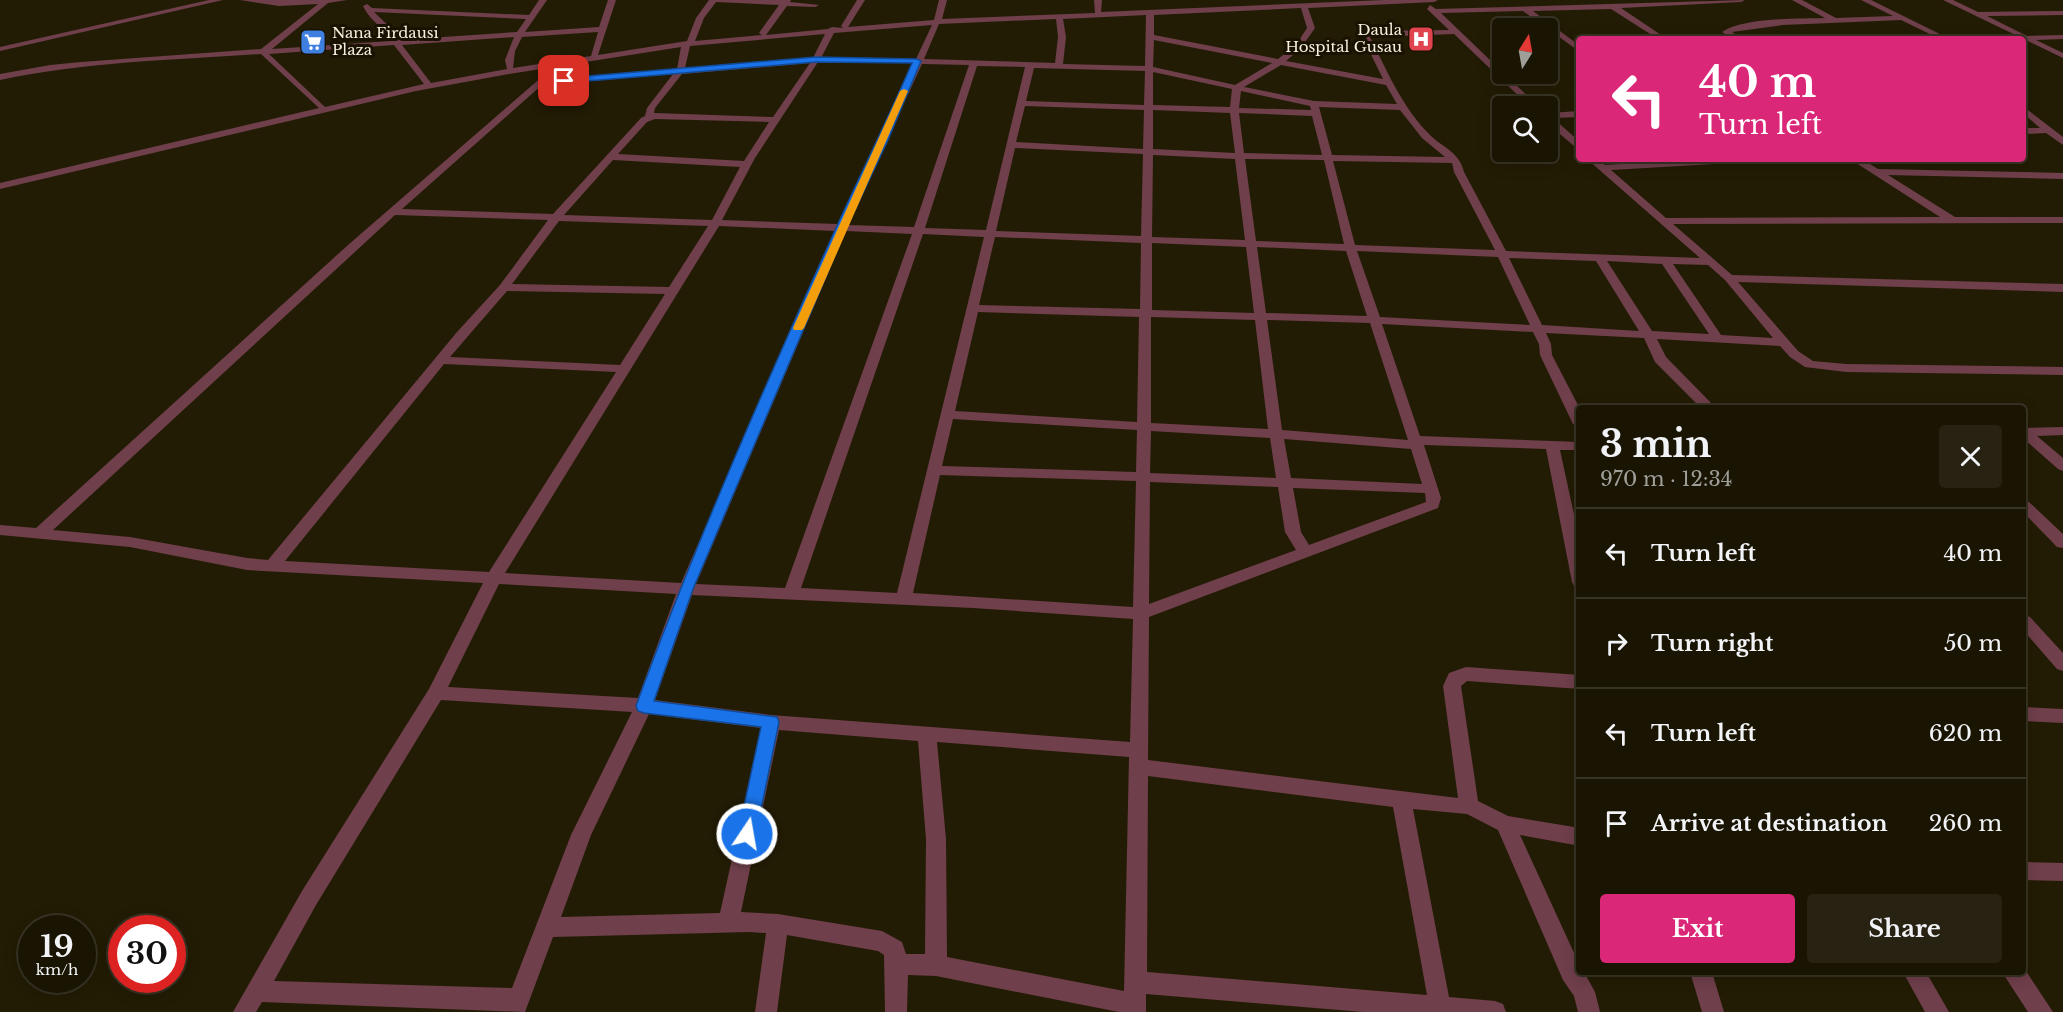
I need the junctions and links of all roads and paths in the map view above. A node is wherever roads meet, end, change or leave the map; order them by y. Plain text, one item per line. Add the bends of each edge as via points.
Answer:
1 (219, 0) edge
2 (244, 0) edge
3 (343, 0) edge
4 (367, 0) edge
5 (543, 0) edge
6 (612, 0) edge
7 (714, 0) edge
8 (861, 0) edge
9 (943, 0) edge
10 (1098, 0) edge
11 (1368, 0) edge
12 (1423, 0) edge
13 (1434, 0) edge
14 (1513, 0) edge
15 (1601, 0) edge
16 (1741, 0) edge
17 (1796, 0) edge
18 (1865, 0) edge
19 (1947, 0) edge
20 (326, 1) edge
21 (785, 2) edge
22 (1220, 3) edge
23 (1303, 3) edge
24 (814, 5) dead end
25 (1173, 5) edge
26 (1612, 7) junction
27 (1525, 9) junction
28 (370, 10) junction
29 (1434, 11) junction
30 (1098, 12) junction
31 (1150, 13) junction
32 (2063, 13) edge
33 (1977, 14) junction
34 (531, 16) junction
35 (1059, 17) junction
36 (1904, 18) junction
37 (937, 20) junction
38 (1836, 21) junction
39 (845, 26) junction
40 (601, 29) junction
41 (832, 29) junction
42 (1456, 32) junction
43 (763, 33) junction
44 (521, 34) junction
45 (1658, 36) edge
46 (1733, 36) edge
47 (1940, 36) edge
48 (2014, 36) edge
49 (1151, 37) junction
50 (2063, 37) edge
51 (689, 42) junction
52 (2026, 42) edge
53 (2026, 42) edge
54 (396, 43) junction
55 (1576, 47) edge
56 (0, 49) edge
57 (263, 52) junction
58 (594, 55) junction
59 (2063, 56) edge
60 (816, 60) junction
61 (917, 61) junction
62 (1277, 62) junction
63 (974, 63) junction
64 (551, 64) junction
65 (1030, 65) junction
66 (1059, 66) junction
67 (509, 68) junction
68 (1149, 69) junction
69 (681, 70) junction
70 (0, 77) edge
71 (427, 82) junction
72 (541, 83) junction
73 (1389, 83) junction
74 (1237, 87) junction
75 (1523, 96) edge
76 (1021, 103) junction
77 (321, 106) junction
78 (1149, 107) junction
79 (1401, 107) junction
80 (1314, 109) junction
81 (1234, 111) junction
82 (2026, 112) edge
83 (1576, 114) edge
84 (649, 116) junction
85 (1558, 117) edge
86 (777, 120) junction
87 (1558, 127) edge
88 (2049, 130) junction
89 (2026, 131) edge
90 (2063, 142) edge
91 (1576, 144) edge
92 (1012, 145) junction
93 (1148, 152) junction
94 (1238, 156) junction
95 (611, 157) junction
96 (1327, 159) junction
97 (1456, 160) junction
98 (1595, 162) edge
99 (1699, 162) edge
100 (1860, 162) edge
101 (746, 164) junction
102 (1602, 168) junction
103 (1877, 172) junction
104 (2063, 176) edge
105 (0, 182) edge
106 (0, 186) edge
107 (392, 212) junction
108 (556, 217) junction
109 (2063, 220) edge
110 (1662, 221) junction
111 (1954, 221) junction
112 (716, 222) junction
113 (842, 227) junction
114 (917, 230) junction
115 (989, 233) junction
116 (1148, 241) junction
117 (1251, 245) junction
118 (1351, 249) junction
119 (1501, 254) junction
120 (1599, 257) junction
121 (1665, 260) junction
122 (1707, 262) junction
123 (1729, 279) junction
124 (504, 287) junction
125 (2063, 288) edge
126 (674, 291) junction
127 (973, 308) junction
128 (1147, 314) junction
129 (1259, 316) junction
130 (1376, 320) junction
131 (1538, 330) junction
132 (1649, 336) junction
133 (1718, 339) junction
134 (1783, 342) junction
135 (441, 360) junction
136 (625, 369) junction
137 (2063, 371) edge
138 (1706, 405) edge
139 (946, 415) junction
140 (1576, 416) edge
141 (1144, 426) junction
142 (2063, 431) edge
143 (2026, 432) edge
144 (1276, 434) junction
145 (2026, 434) edge
146 (1416, 442) junction
147 (1552, 445) junction
148 (1576, 446) edge
149 (2063, 466) edge
150 (934, 470) junction
151 (1143, 477) junction
152 (1285, 484) junction
153 (1432, 489) junction
154 (2026, 507) edge
155 (0, 530) edge
156 (40, 533) junction
157 (2063, 543) edge
158 (1306, 553) junction
159 (1576, 562) edge
160 (272, 566) junction
161 (494, 578) junction
162 (686, 589) junction
163 (791, 593) junction
164 (904, 598) junction
165 (1141, 614) junction
166 (2026, 623) edge
167 (2063, 664) edge
168 (1576, 682) edge
169 (436, 693) junction
170 (644, 706) junction
171 (2026, 714) edge
172 (2063, 716) edge
173 (771, 722) junction
174 (927, 734) junction
175 (1139, 759) junction
176 (1401, 800) junction
177 (1469, 806) junction
178 (1505, 824) junction
179 (1576, 836) edge
180 (2026, 871) edge
181 (2063, 872) edge
182 (728, 924) junction
183 (778, 924) junction
184 (547, 927) junction
185 (897, 964) junction
186 (936, 965) junction
187 (1702, 975) edge
188 (1916, 975) edge
189 (2015, 975) edge
190 (256, 991) junction
191 (1136, 1000) edge
192 (517, 1005) edge
193 (1440, 1007) junction
194 (244, 1012) edge
195 (766, 1012) edge
196 (896, 1012) edge
197 (1495, 1012) edge
198 (1589, 1012) edge
199 (1713, 1012) edge
200 (1938, 1012) edge
201 (2042, 1012) edge

1 - 56 street
2 - 20 street
3 - 20 street
4 - 28 street
5 - 34 street
6 - 40 street
7 - 21 street
7 - 51 street
8 - 39 street
9 - 37 street
10 - 30 street
11 - 23 street
12 - 13 street
12 - 23 street
12 - 29 street
14 - 27 street
15 - 26 street
16 - 26 street
17 - 38 street
18 - 36 street
19 - 33 street
20 - 57 street
21 - 24 street
21 - 43 street
22 - 23 street
22 - 25 street
23 - 31 street
23 - 62 street via 1311,28 1308,35 1293,53
25 - 30 street
26 - 27 street
26 - 45 street
27 - 29 street
27 - 55 street
28 - 34 street
28 - 54 street
29 - 42 street
30 - 37 street
31 - 35 street
31 - 49 street
32 - 33 street
33 - 48 street
34 - 44 street
35 - 37 street
35 - 66 street
36 - 38 street
36 - 47 street
37 - 39 street
37 - 41 street
37 - 61 street
38 - 46 street via 1735,27 1726,32
39 - 43 street
40 - 44 street
40 - 58 street
41 - 51 street
41 - 60 street
42 - 73 street via 1366,34
42 - 75 street
43 - 51 street
44 - 54 street
44 - 67 street via 510,55
49 - 62 street
49 - 68 street
50 - 52 street
51 - 58 street
51 - 64 street
51 - 69 street
53 - 59 street
54 - 57 street
54 - 71 street
57 - 70 street via 71,65
57 - 77 street
58 - 67 street
60 - 61 street
60 - 69 street
60 - 86 street
61 - 63 street
61 - 113 street
62 - 73 street
62 - 74 street
63 - 65 street
63 - 114 street
64 - 72 street via 551,74
64 - 106 street via 382,95
65 - 66 street
65 - 76 street
66 - 68 street
67 - 71 street
68 - 74 street
68 - 78 street
69 - 72 street
69 - 84 street
71 - 77 street
72 - 107 street
73 - 79 street
74 - 80 street
74 - 81 street
76 - 78 street
76 - 92 street
77 - 105 street
78 - 81 street
78 - 93 street
79 - 80 street
79 - 97 street via 1443,153
80 - 81 street
80 - 96 street
81 - 94 street
82 - 88 street
83 - 85 street
84 - 86 street
84 - 95 street
86 - 101 street
87 - 91 street
88 - 89 street
88 - 90 street
92 - 93 street
92 - 115 street
93 - 94 street
93 - 116 street
94 - 96 street
94 - 117 street
95 - 101 street
95 - 108 street
96 - 97 street
96 - 118 street
97 - 119 street
98 - 102 street
99 - 102 street
100 - 103 street
101 - 112 street
102 - 110 street
103 - 104 street
103 - 111 street
107 - 108 street
107 - 156 street
108 - 112 street
108 - 124 street
109 - 111 street
110 - 111 street
110 - 122 street
112 - 113 street
112 - 126 street
113 - 114 street
113 - 162 street
114 - 115 street
114 - 163 street
115 - 116 street
115 - 127 street
116 - 117 street
116 - 128 street
117 - 118 street
117 - 129 street
118 - 119 street
118 - 130 street
119 - 120 street
119 - 131 street
120 - 121 street
120 - 132 street
121 - 122 street
121 - 133 street
122 - 123 street
123 - 125 street
123 - 134 street
124 - 126 street
124 - 135 street
126 - 136 street
127 - 128 street
127 - 139 street
128 - 129 street
128 - 141 street
129 - 130 street
129 - 144 street
130 - 131 street
130 - 146 street
131 - 132 street
131 - 140 street
132 - 133 street
132 - 138 street via 1660,359
133 - 134 street
134 - 137 street via 1810,364 1846,368
135 - 136 street
135 - 160 street
136 - 161 street
139 - 141 street
139 - 150 street
141 - 144 street
141 - 151 street
142 - 143 street
144 - 146 street
144 - 152 street
145 - 149 street
146 - 147 street
146 - 153 street
147 - 148 street
147 - 159 street
150 - 151 street
150 - 164 street
151 - 152 street
151 - 165 street
152 - 153 street
152 - 158 street via 1293,532
153 - 158 street via 1433,505
154 - 157 street
155 - 156 street
156 - 160 street via 130,542
158 - 165 street
160 - 161 street
161 - 162 street
161 - 169 street
162 - 163 street
162 - 170 street
163 - 164 street
164 - 165 street
165 - 175 street
166 - 167 street
168 - 177 street via 1466,674 1455,678 1452,686
169 - 170 street
169 - 190 street
170 - 173 street
170 - 184 street via 581,835
171 - 172 street
173 - 174 street
173 - 182 street
174 - 175 street
174 - 186 street via 936,839
175 - 176 street
175 - 191 street
176 - 177 street
176 - 193 street
177 - 178 street
178 - 179 street
178 - 198 street via 1584,993
180 - 181 street
182 - 183 street
182 - 184 street
183 - 185 street via 882,941 894,949
183 - 195 street
184 - 192 street
185 - 186 street
185 - 196 street
186 - 191 street
187 - 199 street
188 - 200 street
189 - 201 street
190 - 192 street
190 - 194 street
191 - 193 street
193 - 197 street

